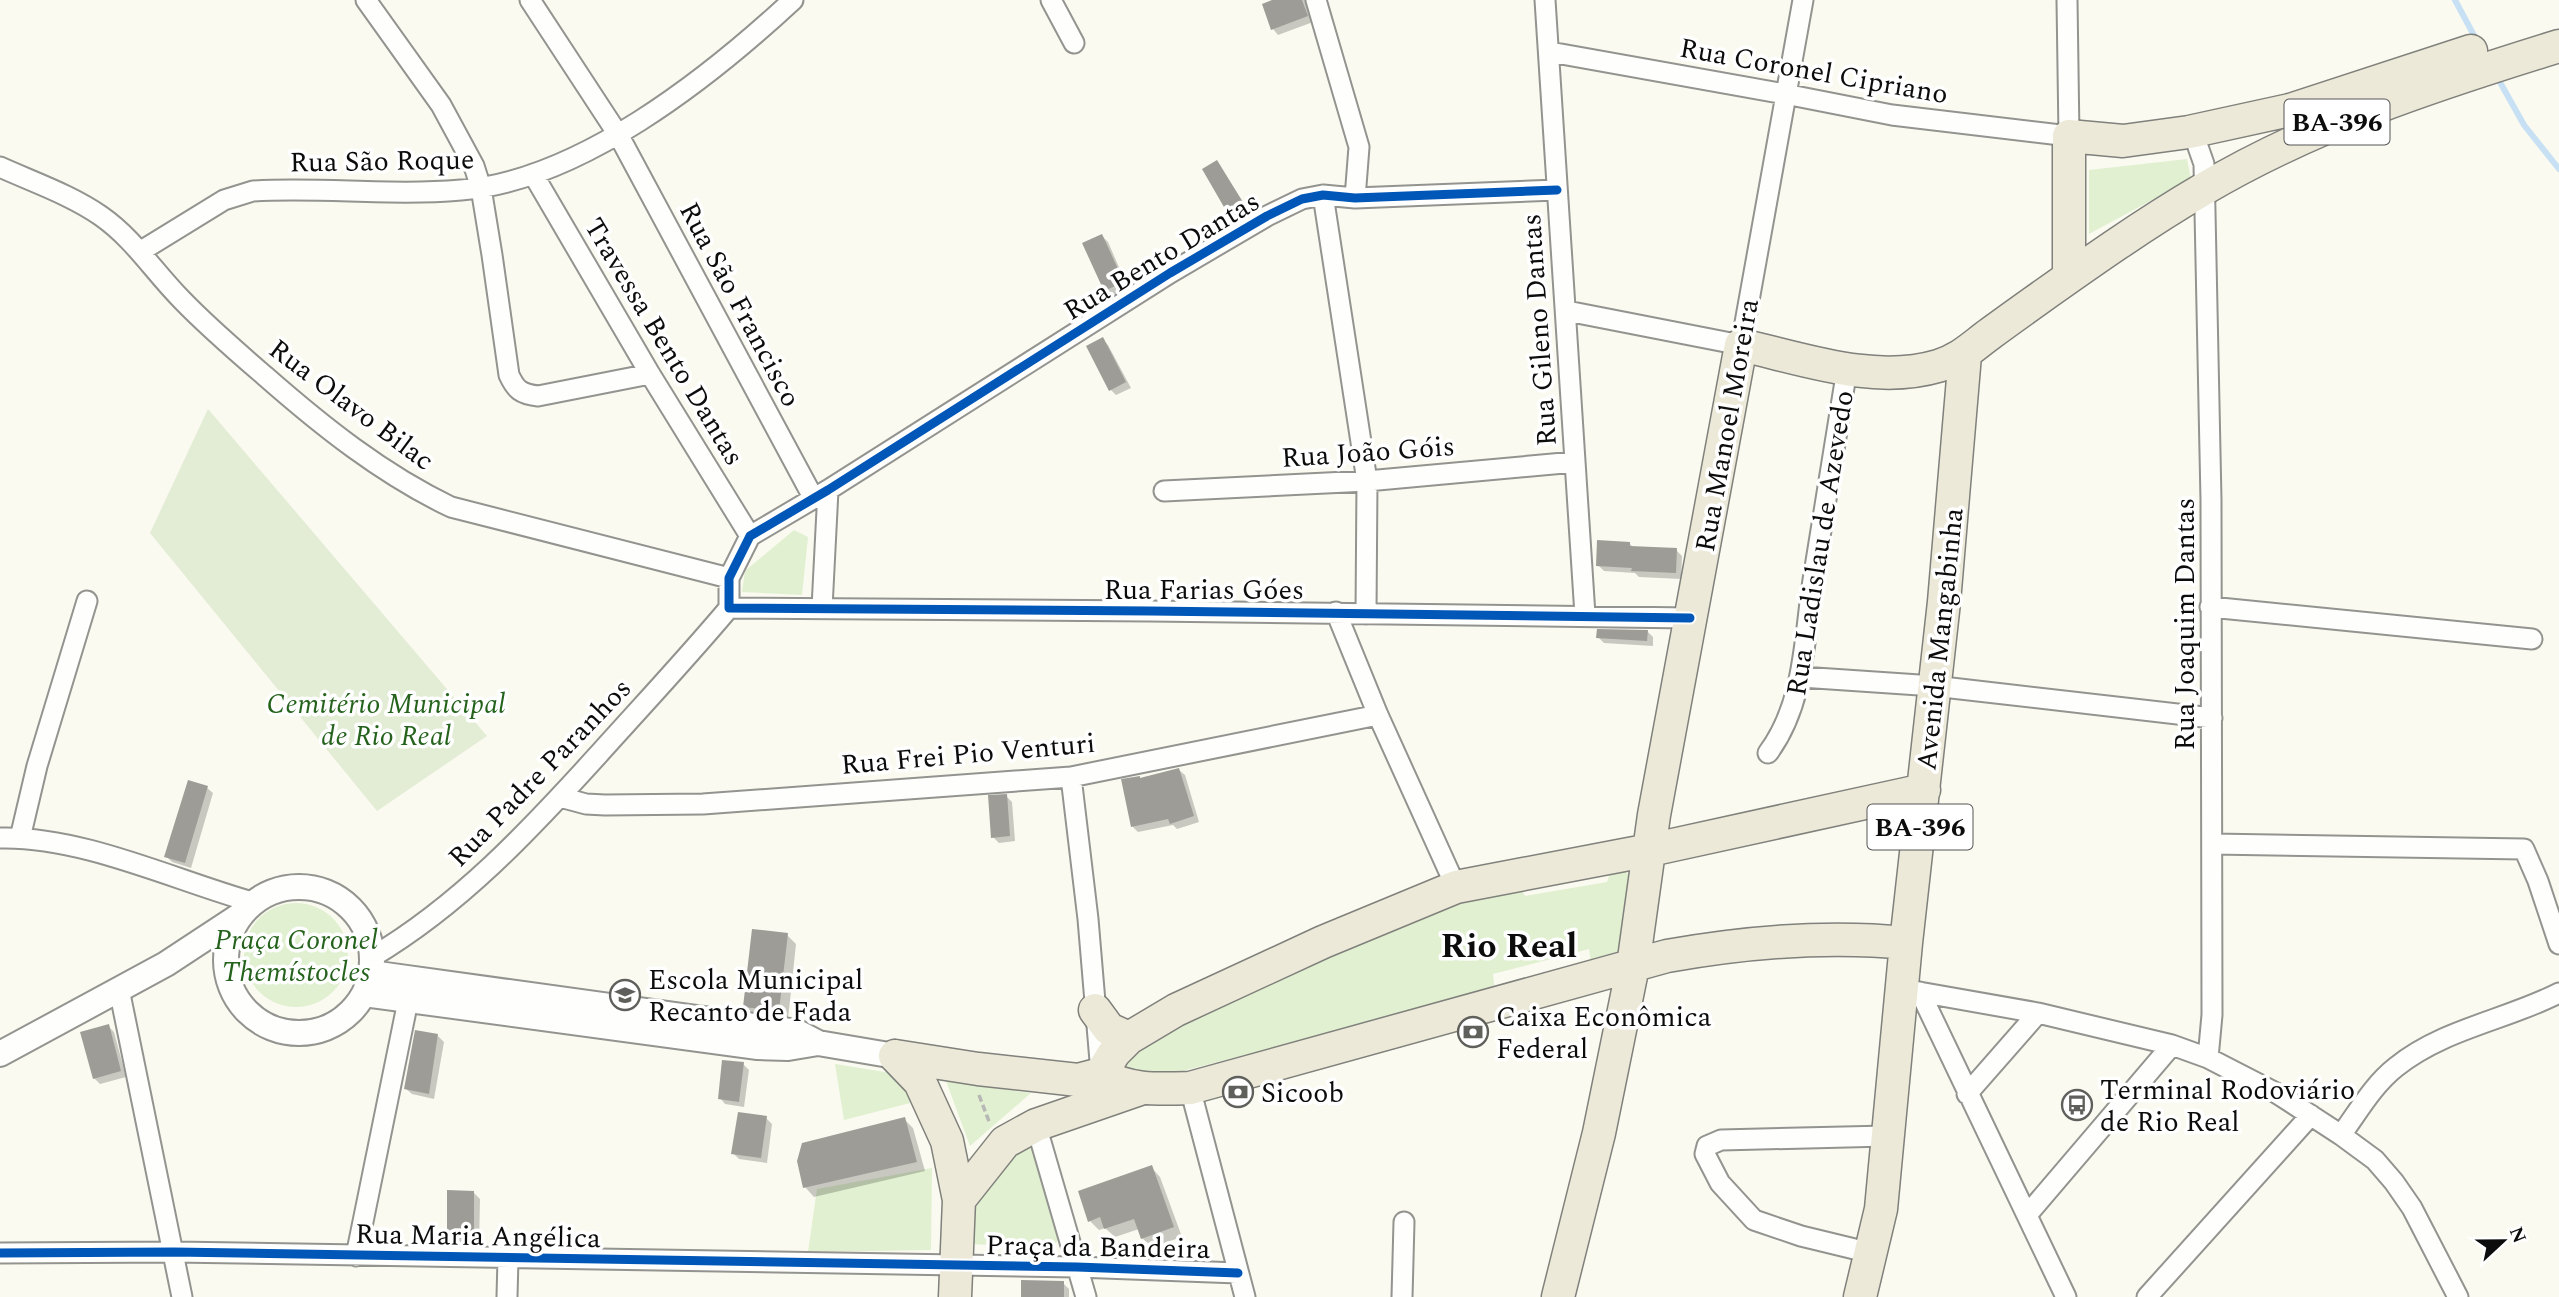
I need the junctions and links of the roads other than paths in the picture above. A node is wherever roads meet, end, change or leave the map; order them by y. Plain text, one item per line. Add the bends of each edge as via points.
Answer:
1 (366, 0) edge
2 (530, 0) edge
3 (793, 0) edge
4 (1051, 0) edge
5 (1316, 0) edge
6 (1545, 0) edge
7 (1803, 0) edge
8 (2067, 0) edge
9 (2559, 23) edge
10 (1074, 43) dead end
11 (2559, 46) edge
12 (1550, 52) junction
13 (2486, 58) junction
14 (1785, 93) junction
15 (2189, 132) junction
16 (619, 136) junction
17 (2069, 136) junction
18 (0, 167) edge
19 (533, 174) junction
20 (481, 188) junction
21 (2203, 189) junction
22 (1557, 190) junction
23 (1323, 195) junction
24 (1355, 198) junction
25 (141, 251) junction
26 (2069, 276) junction
27 (1567, 311) junction
28 (1741, 345) junction
29 (1965, 355) junction
30 (1847, 369) junction
31 (650, 374) junction
32 (1575, 462) junction
33 (1367, 481) junction
34 (1164, 491) dead end
35 (821, 495) junction
36 (750, 536) junction
37 (729, 578) junction
38 (87, 601) dead end
39 (2210, 607) junction
40 (729, 608) junction
41 (822, 608) junction
42 (1336, 612) junction
43 (1366, 614) junction
44 (1585, 615) junction
45 (1690, 618) junction
46 (2532, 639) dead end
47 (1801, 677) junction
48 (1934, 687) junction
49 (1378, 716) junction
50 (2212, 718) junction
51 (1769, 753) dead end
52 (1071, 777) junction
53 (1924, 790) junction
54 (559, 797) junction
55 (0, 838) edge
56 (20, 838) junction
57 (2213, 844) junction
58 (1650, 850) junction
59 (1456, 887) junction
60 (246, 909) junction
61 (1906, 943) junction
62 (2559, 944) edge
63 (166, 964) junction
64 (225, 964) junction
65 (1633, 967) junction
66 (369, 975) junction
67 (119, 989) junction
68 (410, 990) junction
69 (1911, 990) junction
70 (2559, 993) edge
71 (1095, 1010) junction
72 (2038, 1013) junction
73 (1129, 1038) junction
74 (2172, 1045) junction
75 (0, 1054) edge
76 (895, 1056) junction
77 (2208, 1058) junction
78 (1089, 1077) junction
79 (1144, 1088) junction
80 (1191, 1088) junction
81 (1967, 1094) junction
82 (2311, 1115) junction
83 (1036, 1125) junction
84 (2341, 1135) junction
85 (1887, 1136) junction
86 (1005, 1142) junction
87 (958, 1200) junction
88 (2027, 1215) junction
89 (1404, 1222) dead end
90 (174, 1252) junction
91 (0, 1253) edge
92 (1871, 1253) junction
93 (356, 1256) junction
94 (508, 1258) junction
95 (956, 1266) junction
96 (1077, 1267) junction
97 (1238, 1273) junction
98 (182, 1297) edge
99 (507, 1297) edge
100 (955, 1297) edge
101 (1086, 1297) edge
102 (1245, 1297) edge
103 (1402, 1297) edge
104 (1558, 1297) edge
105 (1860, 1297) edge
106 (2066, 1297) edge
107 (2147, 1297) edge
108 (2458, 1297) edge

1 - 20 street via 441,105 464,144
2 - 16 street, Rua São Francisco
3 - 16 street, Rua São Roque via 711,69
4 - 10 street
5 - 24 street via 1359,147
6 - 12 street, Rua Gileno Dantas
7 - 14 street, Rua Manoel Moreira
8 - 17 street
9 - 13 main road, BA-396
11 - 13 main road, BA-396
12 - 14 street, Rua Coronel Cipriano
12 - 22 street, Rua Gileno Dantas
13 - 15 main road, BA-396
13 - 21 main road, BA-396 via 2296,140
14 - 17 street, Rua Coronel Cipriano via 1892,115
14 - 28 street, Rua Manoel Moreira
15 - 17 main road, BA-396 via 2123,141
15 - 21 street, Rua Joaquim Dantas via 2204,164
16 - 19 street, Rua São Roque
16 - 35 street, Rua São Francisco
17 - 26 main road
18 - 25 street, Rua Olavo Bilac via 99,215
19 - 20 street, Rua São Roque
19 - 31 street, Travessa Bento Dantas
20 - 25 street, Rua São Roque via 253,191 224,200
20 - 31 street via 509,375 515,388 538,396
21 - 26 main road, BA-396
21 - 39 street, Rua Joaquim Dantas
22 - 24 street, Rua Bento Dantas
22 - 27 street, Rua Gileno Dantas
23 - 24 street, Rua Bento Dantas
23 - 33 street
23 - 35 street, Rua Bento Dantas via 1302,199 1267,216 1170,273
25 - 37 street, Rua Olavo Bilac via 180,299 298,405 416,490 452,507
26 - 29 main road, BA-396
27 - 28 street
27 - 32 street, Rua Gileno Dantas
28 - 30 main road, BA-396
28 - 45 main road, Rua Manoel Moreira
29 - 30 main road, BA-396 via 1902,373
29 - 48 main road, Avenida Mangabinha / BA-396
30 - 47 street, Rua Ladislau de Azevedo
31 - 36 street, Travessa Bento Dantas
32 - 33 street, Rua João Góis
32 - 44 street, Rua Gileno Dantas
33 - 34 street, Rua João Góis
33 - 43 street
35 - 36 street, Rua Bento Dantas
35 - 41 street
36 - 37 street
37 - 40 street
38 - 56 street
39 - 46 street
39 - 50 street, Rua Joaquim Dantas
40 - 41 street, Rua Farias Góes
40 - 54 street, Rua Padre Paranhos
41 - 42 street, Rua Farias Góes
42 - 43 street, Rua Farias Góes
42 - 49 street
43 - 44 street, Rua Farias Góes
44 - 45 street, Rua Farias Góes
45 - 58 main road, Rua Manoel Moreira
47 - 48 street
47 - 51 street, Rua Ladislau de Azevedo via 1789,715
48 - 50 street
48 - 53 main road, Avenida Mangabinha / BA-396
49 - 52 street, Rua Frei Pio Venturi
49 - 59 street
50 - 57 street, Rua Joaquim Dantas
52 - 54 street, Rua Frei Pio Venturi via 703,804 605,805
52 - 71 street
53 - 58 main road
53 - 61 main road, Avenida Mangabinha / BA-396
54 - 66 street, Rua Padre Paranhos via 479,877
55 - 56 street
56 - 60 street via 95,853
57 - 62 street via 2524,849
57 - 77 street, Rua Joaquim Dantas
58 - 59 main road
58 - 65 main road, Rua Manoel Moreira
59 - 73 main road via 1265,968
60 - 63 street
60 - 64 street via 228,939
60 - 66 street via 272,890 295,886 318,888 339,898 368,934
61 - 65 main road via 1844,939 1710,948
61 - 69 main road, Avenida Mangabinha / BA-396
63 - 64 street via 211,957
63 - 67 street
64 - 66 street via 230,987 243,1008 261,1023 284,1032 330,1027 350,1013
65 - 80 main road
65 - 104 main road via 1599,1133
66 - 68 street
67 - 75 street
67 - 90 street
68 - 76 street via 797,1032 818,1043
68 - 93 street
69 - 72 street
69 - 81 street
69 - 85 main road, Avenida Mangabinha / BA-396
70 - 84 street via 2413,1055 2374,1089
71 - 73 main road via 1109,1029
71 - 78 street
72 - 74 street
72 - 81 street
73 - 78 main road
74 - 77 street
74 - 88 street
76 - 78 main road via 978,1069
76 - 87 main road, Praça da Bandeira via 920,1082 940,1120
77 - 82 street
78 - 79 main road
78 - 86 main road via 1015,1123
79 - 80 main road
79 - 83 main road, Praça da Bandeira
80 - 97 street
81 - 88 street
82 - 84 street
82 - 107 street
83 - 86 main road, Praça da Bandeira
83 - 96 street, Praça da Bandeira
84 - 108 street via 2375,1160 2394,1182
85 - 92 main road, Avenida Mangabinha / BA-396 via 1881,1209
85 - 92 street via 1721,1140 1707,1146 1705,1154 1720,1183 1754,1220
86 - 87 main road, Praça da Bandeira
87 - 95 main road, Praça da Bandeira
88 - 106 street
89 - 103 street
90 - 91 street, Rua Maria Angélica
90 - 93 street, Rua Maria Angélica
90 - 98 street
92 - 105 main road, Avenida Mangabinha / BA-396
93 - 94 street, Rua Maria Angélica
94 - 95 street, Rua Maria Angélica
94 - 99 street
95 - 96 street, Praça da Bandeira
95 - 100 main road
96 - 97 street, Praça da Bandeira
96 - 101 street
97 - 102 street

